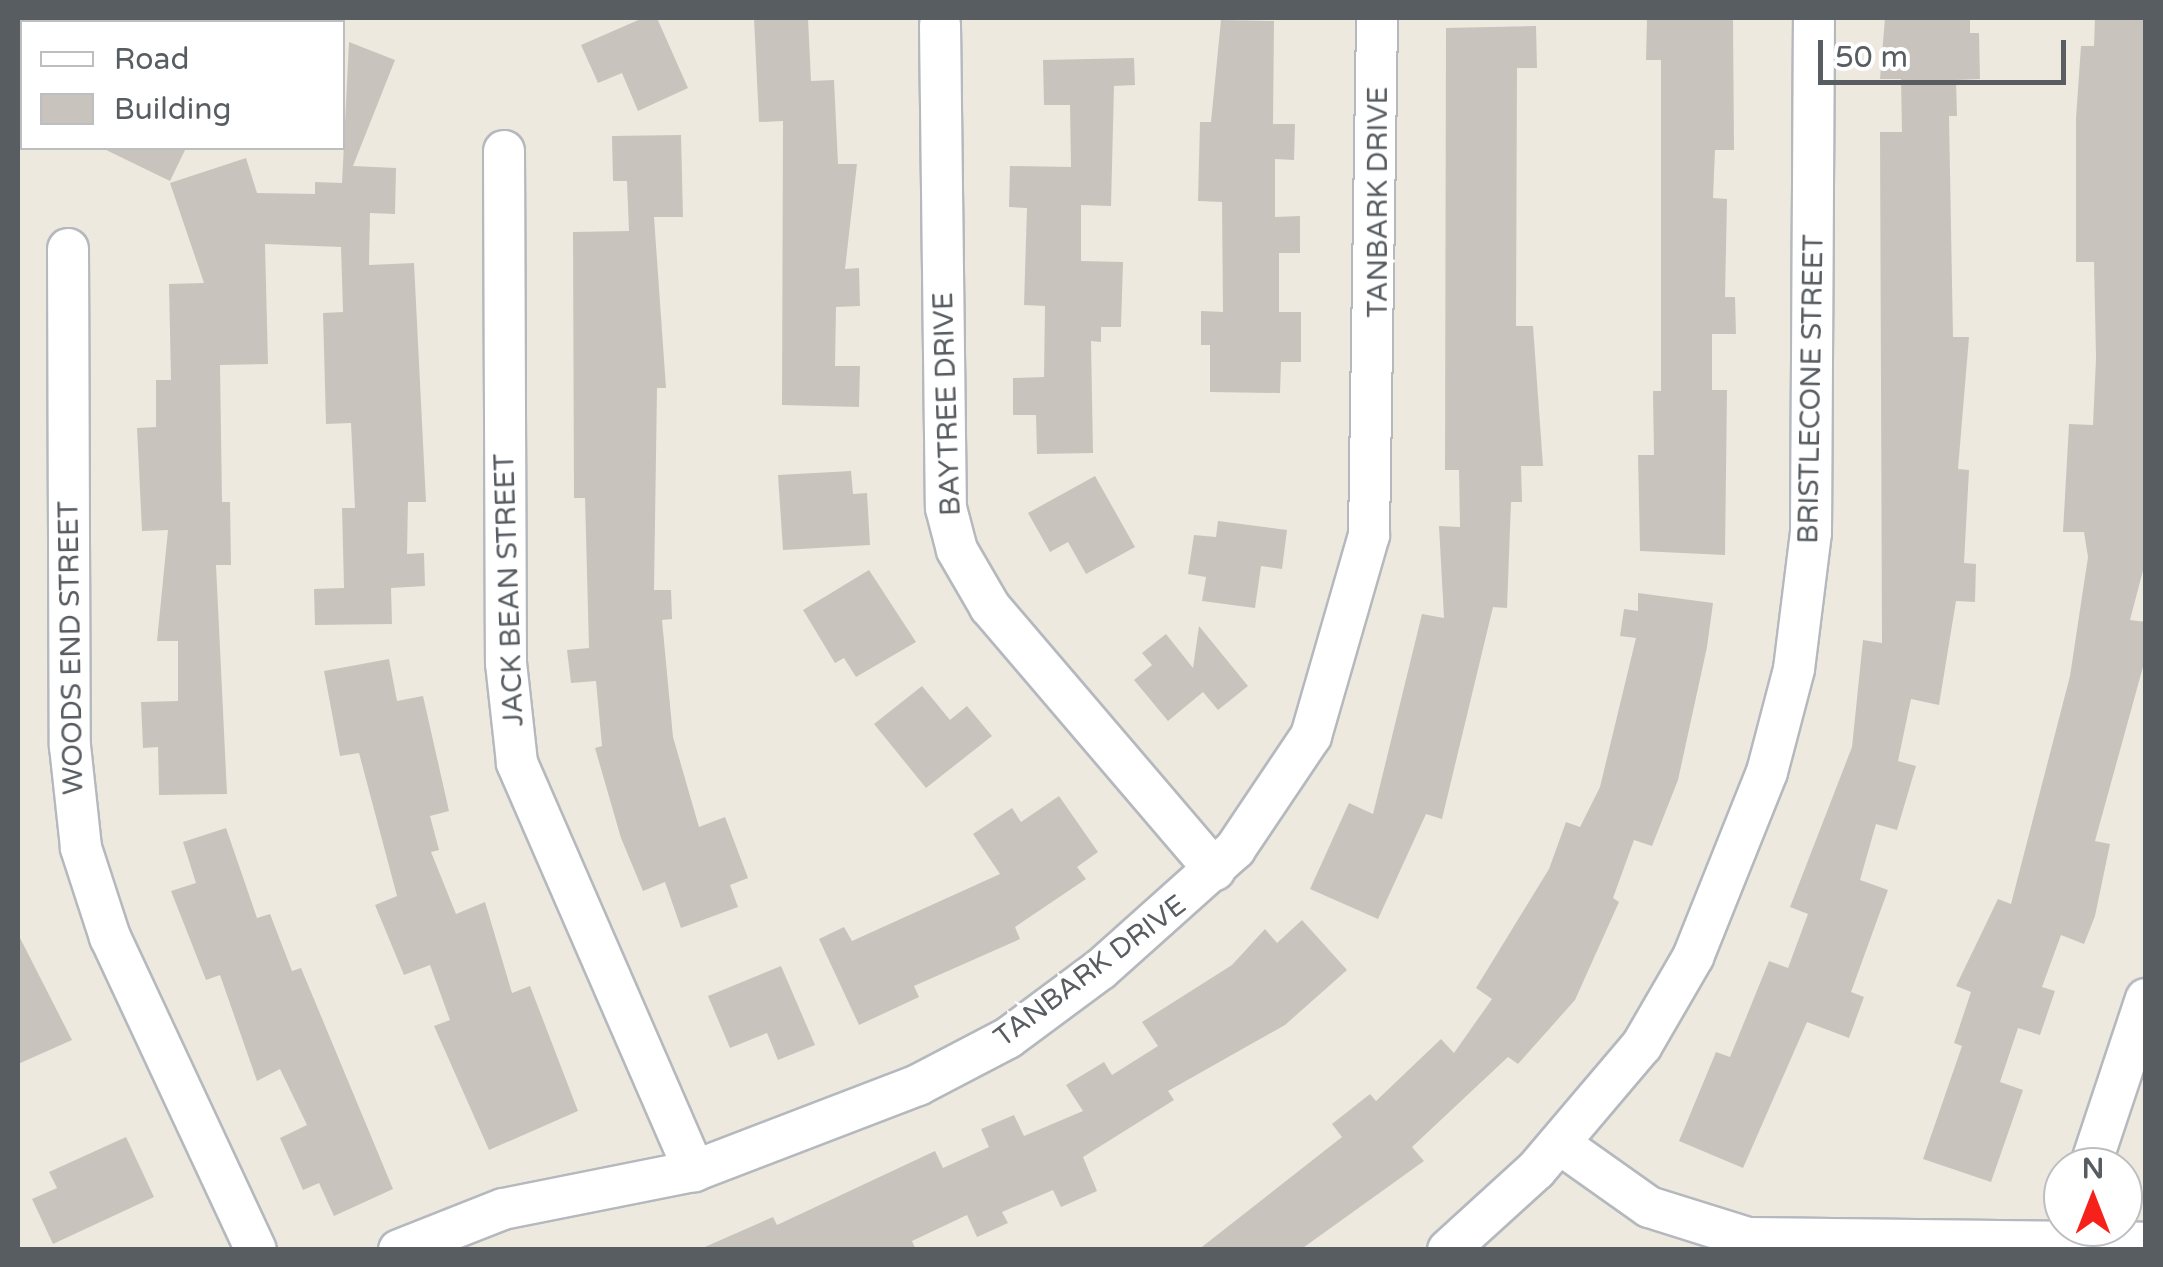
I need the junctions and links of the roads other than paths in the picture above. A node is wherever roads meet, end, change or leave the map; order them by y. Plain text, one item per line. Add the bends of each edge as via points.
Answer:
1 (1377, 18) edge
2 (1814, 18) edge
3 (940, 25) dead end
4 (504, 150) dead end
5 (68, 249) dead end
6 (1215, 870) junction
7 (2146, 999) edge
8 (1560, 1144) junction
9 (2097, 1147) edge
10 (694, 1171) junction
11 (2043, 1236) edge
12 (256, 1250) edge
13 (399, 1250) edge
14 (1448, 1250) edge

1 - 6 street, TANBARK DRIVE via 1369,535 1311,736
2 - 8 street, BRISTLECONE STREET via 1816,458 1794,669 1767,772 1692,957 1642,1045
3 - 6 street, BAYTREE DRIVE via 946,508 957,550 990,607
4 - 10 street, JACK BEAN STREET via 506,662 517,763
5 - 12 street, WOODS END STREET via 70,746 80,848 110,936
6 - 10 street, TANBARK DRIVE via 1170,916 1008,1038 837,1122
7 - 9 street
8 - 11 street via 1649,1207 1748,1238
8 - 14 street, BRISTLECONE STREET
10 - 13 street, TANBARK DRIVE via 503,1210

